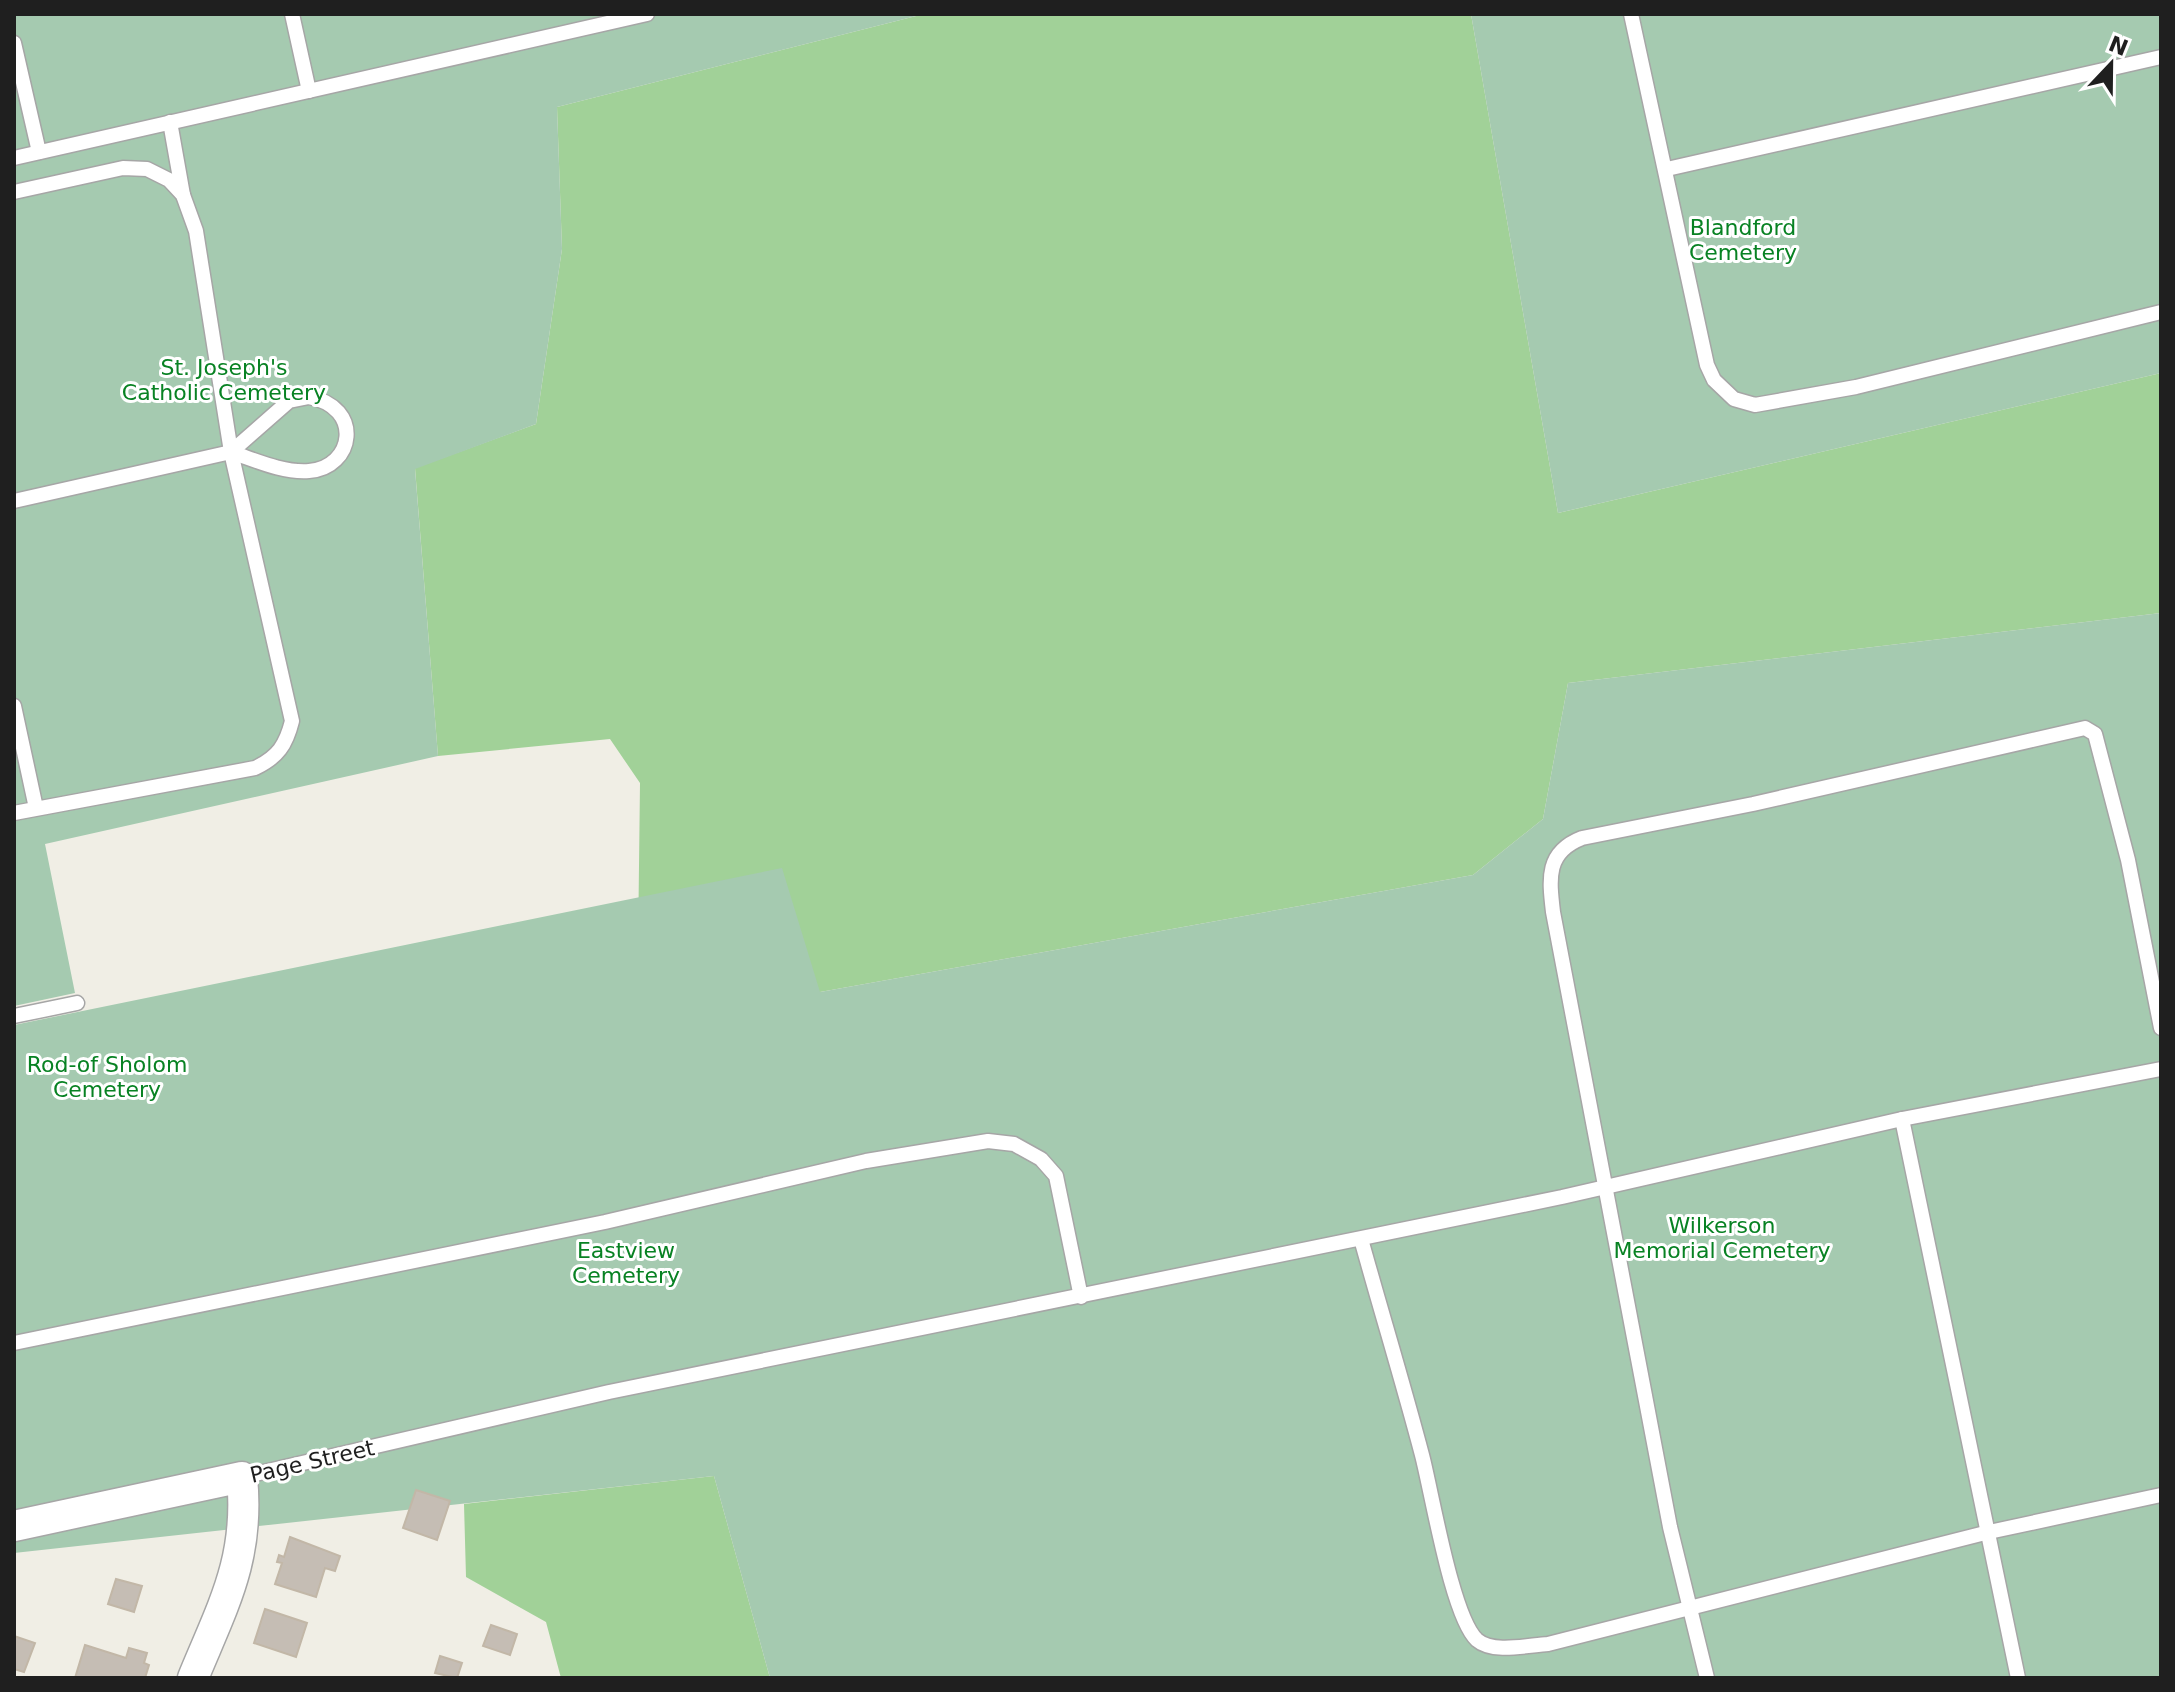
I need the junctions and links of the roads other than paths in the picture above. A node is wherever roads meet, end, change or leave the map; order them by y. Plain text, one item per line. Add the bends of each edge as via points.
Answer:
1 (292, 14) edge
2 (647, 14) edge
3 (1631, 14) edge
4 (584, 21) edge
5 (14, 43) edge
6 (2161, 57) edge
7 (309, 91) junction
8 (170, 122) junction
9 (39, 152) junction
10 (14, 158) edge
11 (1667, 169) junction
12 (14, 192) edge
13 (183, 195) junction
14 (2161, 312) edge
15 (231, 452) junction
16 (14, 501) edge
17 (14, 706) edge
18 (36, 808) junction
19 (14, 813) edge
20 (77, 1003) dead end
21 (14, 1016) edge
22 (2161, 1028) edge
23 (2161, 1069) edge
24 (1902, 1119) junction
25 (1608, 1186) junction
26 (1361, 1239) junction
27 (1081, 1297) junction
28 (14, 1343) edge
29 (242, 1477) junction
30 (2161, 1495) edge
31 (14, 1526) edge
32 (1989, 1532) junction
33 (1692, 1606) junction
34 (193, 1678) edge
35 (1707, 1678) edge
36 (2018, 1678) edge

1 - 7 lane
2 - 4 lane
3 - 11 lane
4 - 7 lane
5 - 9 lane
6 - 11 lane
7 - 8 lane
8 - 9 lane
8 - 13 lane
9 - 10 lane
11 - 14 lane via 1707,365 1734,399 1755,405 1856,387
12 - 13 lane via 123,168 147,169
13 - 15 lane via 196,231
15 - 15 lane via 289,401 324,400 341,413 348,428 345,445 330,463 312,472
15 - 16 lane
15 - 18 lane via 292,721 287,741 274,758 255,768
17 - 18 lane
18 - 19 lane
20 - 21 lane
22 - 25 lane via 2128,860 2095,734 2085,728 1582,838 1554,857 1549,875
23 - 24 lane, Page Street
24 - 25 lane, Page Street
24 - 32 lane
25 - 26 lane, Page Street
25 - 33 lane via 1670,1527
26 - 27 lane, Page Street
26 - 33 lane via 1469,1632 1494,1647 1548,1644
27 - 28 lane via 1056,1176 1041,1159 1014,1144 988,1141 866,1161 605,1222
27 - 29 lane, Page Street via 609,1392
29 - 31 street, Page Street
29 - 34 street via 246,1518 240,1559
30 - 32 lane
32 - 33 lane
32 - 36 lane
33 - 35 lane

